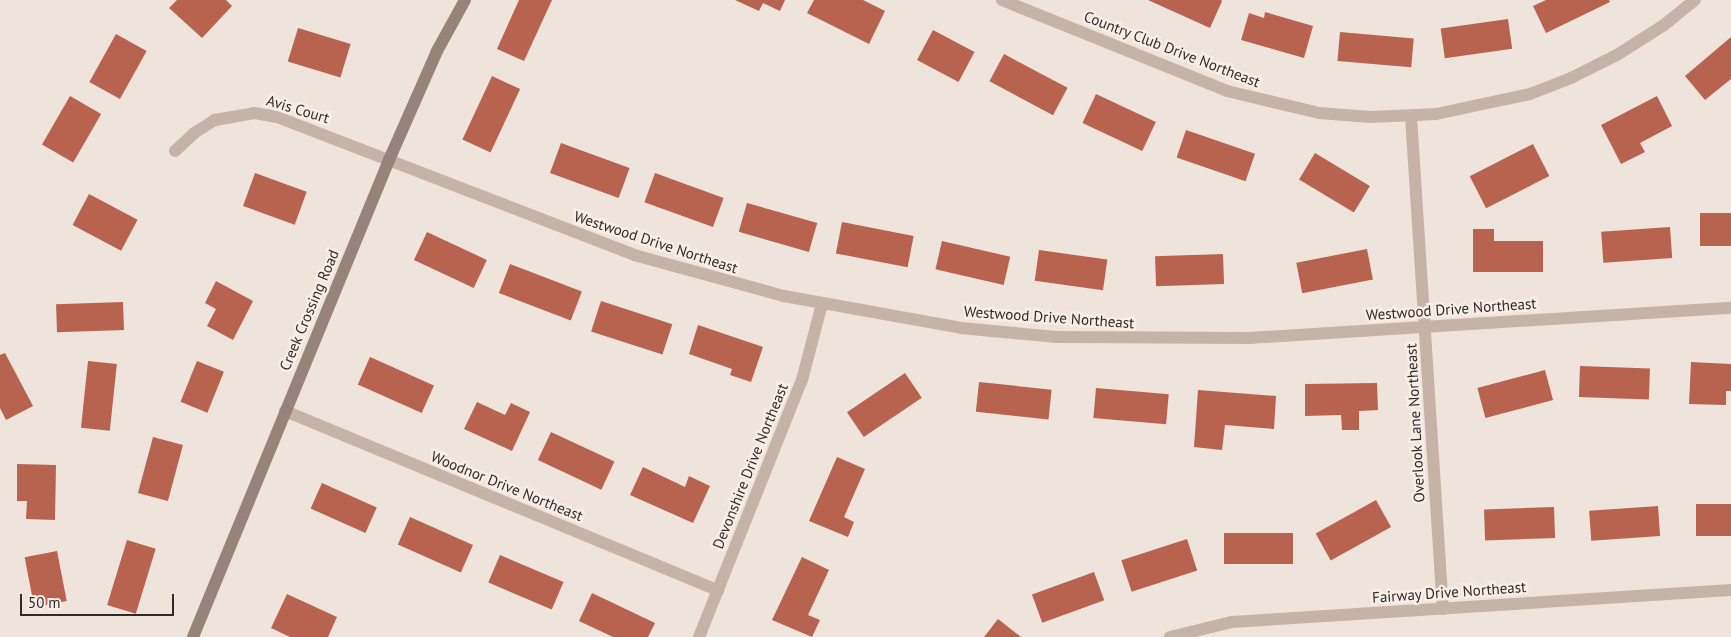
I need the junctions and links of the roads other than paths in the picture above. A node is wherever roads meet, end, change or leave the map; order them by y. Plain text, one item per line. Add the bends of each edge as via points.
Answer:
1 (465, 0) edge
2 (1002, 0) edge
3 (1696, 0) edge
4 (1411, 116) junction
5 (175, 151) dead end
6 (389, 160) junction
7 (822, 304) junction
8 (1731, 308) edge
9 (1425, 327) junction
10 (284, 411) junction
11 (718, 590) junction
12 (1731, 590) edge
13 (1443, 609) junction
14 (193, 637) edge
15 (699, 637) edge
16 (1170, 637) edge

1 - 6 street, Creek Crossing Road via 438,51
2 - 4 street, Country Club Drive Northeast via 1228,91 1272,104 1319,113
3 - 4 street, Country Club Drive Northeast via 1617,55 1571,78 1485,106
4 - 9 street, Overlook Lane Northeast
5 - 6 street, Avis Court via 194,133 215,120 254,113 308,127
6 - 7 street, Westwood Drive Northeast via 634,255 711,279
6 - 10 street, Creek Crossing Road
7 - 9 street, Westwood Drive Northeast via 961,328 1057,337 1249,338
7 - 11 street, Devonshire Drive Northeast via 802,380
8 - 9 street, Westwood Drive Northeast
9 - 13 street, Overlook Lane Northeast
10 - 11 street, Woodnor Drive Northeast
10 - 14 street, Creek Crossing Road
11 - 15 street, Devonshire Drive Northeast
12 - 13 street, Fairway Drive Northeast
13 - 16 street, Fairway Drive Northeast via 1232,622

